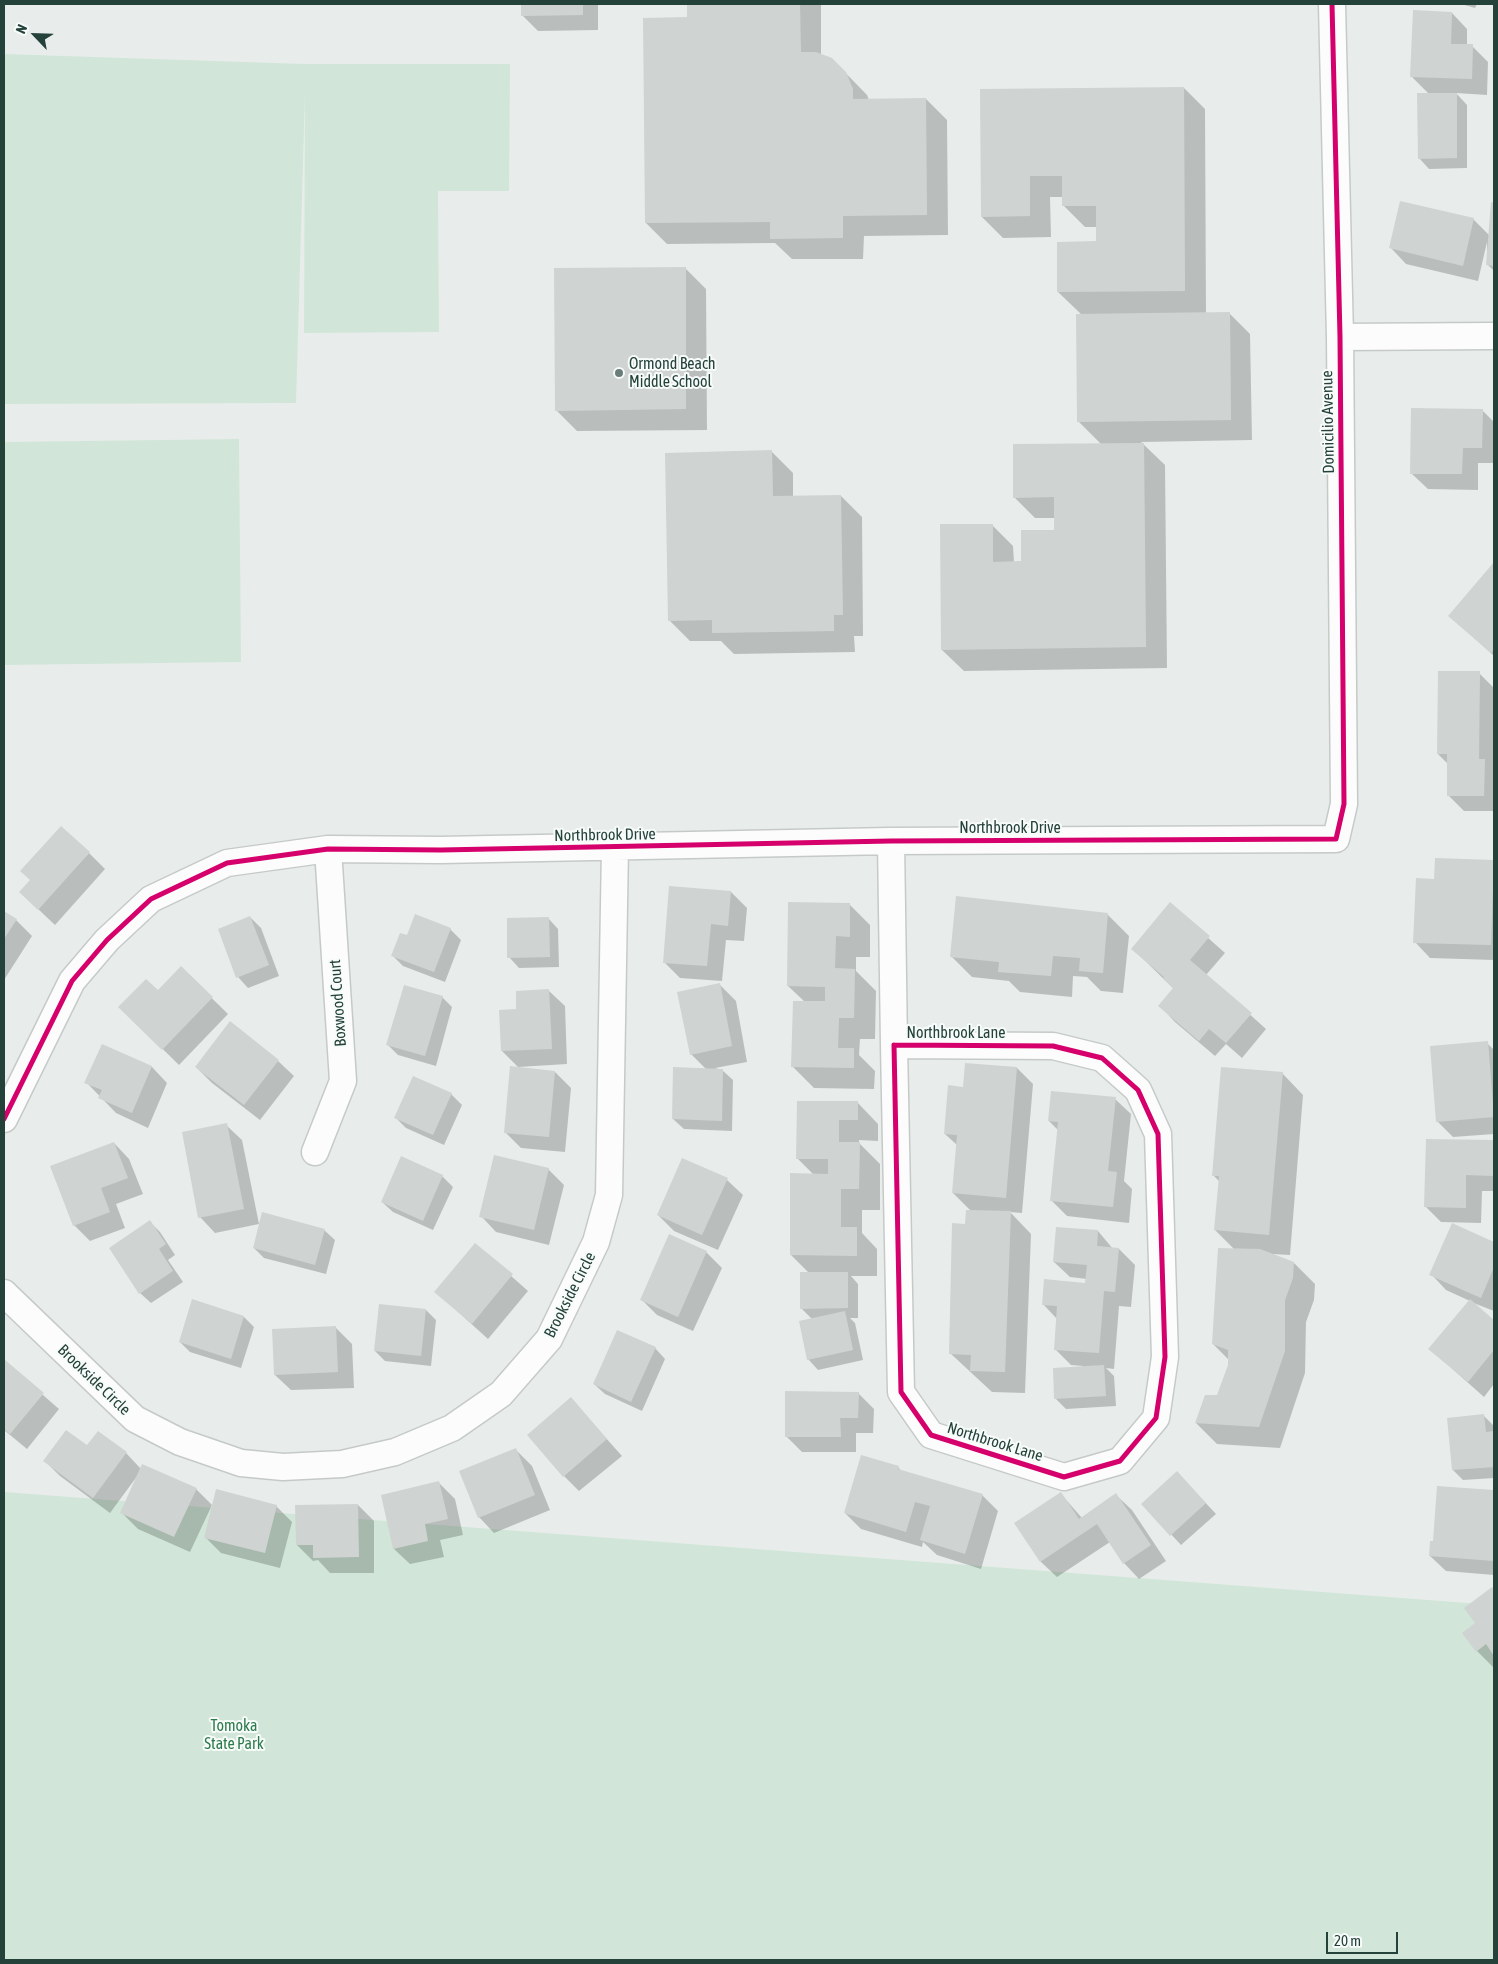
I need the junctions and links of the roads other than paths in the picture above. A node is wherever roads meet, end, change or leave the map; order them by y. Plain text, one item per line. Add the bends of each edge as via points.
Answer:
1 (1332, 4) edge
2 (1494, 336) edge
3 (1340, 337) junction
4 (1336, 839) joint
5 (890, 841) junction
6 (615, 847) junction
7 (328, 849) junction
8 (894, 1045) junction
9 (4, 1119) edge
10 (315, 1152) dead end
11 (4, 1293) edge

1 - 3 street, Domicilio Avenue
2 - 3 street
3 - 4 street, Domicilio Avenue via 1344,804
4 - 5 street, Northbrook Drive
5 - 6 street, Northbrook Drive
5 - 8 street, Northbrook Lane
6 - 7 street, Northbrook Drive
6 - 11 street, Brookside Circle via 609,1195 596,1242 549,1339 501,1394 452,1428 395,1452 342,1464 283,1467 241,1463 180,1442 135,1419
7 - 9 street, Northbrook Drive via 227,863 151,899 107,940 72,981
7 - 10 street, Boxwood Court via 343,1081
8 - 8 street, Northbrook Lane via 900,1392 932,1435 1054,1474 1064,1477 1120,1461 1156,1418 1165,1357 1158,1134 1138,1090 1102,1058 1053,1046

